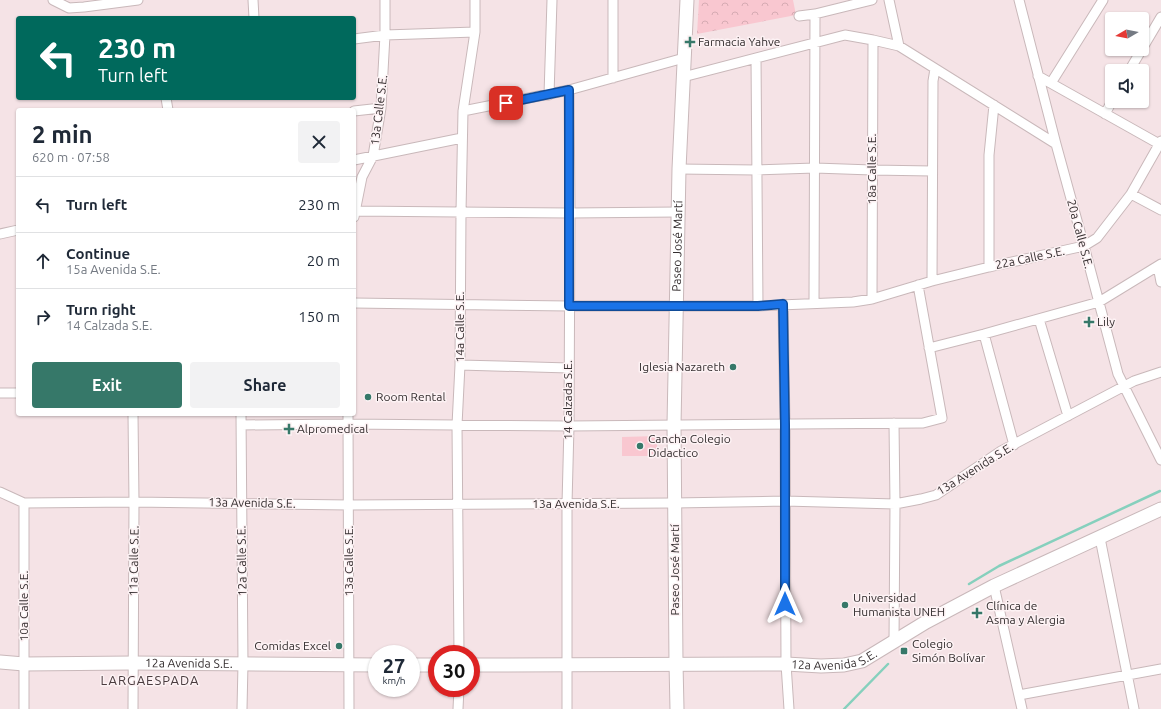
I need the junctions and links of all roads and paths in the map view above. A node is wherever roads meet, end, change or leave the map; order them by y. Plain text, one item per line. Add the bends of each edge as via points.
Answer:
1 (53, 0) edge
2 (138, 0) edge
3 (254, 0) edge
4 (385, 0) edge
5 (475, 0) edge
6 (552, 0) edge
7 (613, 0) edge
8 (687, 0) edge
9 (872, 0) edge
10 (889, 0) edge
11 (1019, 0) edge
12 (1103, 0) edge
13 (815, 14) junction
14 (254, 16) edge
15 (799, 16) dead end
16 (1161, 17) edge
17 (475, 32) junction
18 (385, 35) junction
19 (356, 39) edge
20 (873, 40) junction
21 (815, 43) junction
22 (899, 46) junction
23 (684, 58) junction
24 (756, 58) junction
25 (1134, 64) edge
26 (935, 69) junction
27 (1038, 76) junction
28 (683, 77) junction
29 (613, 78) junction
30 (1051, 83) junction
31 (569, 90) junction
32 (549, 95) junction
33 (994, 105) junction
34 (381, 108) junction
35 (1108, 108) edge
36 (356, 111) edge
37 (463, 111) junction
38 (1105, 114) junction
39 (462, 138) junction
40 (1160, 143) edge
41 (1056, 144) junction
42 (373, 156) junction
43 (356, 160) edge
44 (815, 168) junction
45 (679, 169) junction
46 (756, 170) junction
47 (872, 170) junction
48 (932, 171) junction
49 (1131, 194) junction
50 (356, 205) edge
51 (1161, 210) edge
52 (461, 212) junction
53 (678, 212) junction
54 (570, 213) junction
55 (356, 214) edge
56 (16, 230) edge
57 (0, 234) edge
58 (1084, 246) junction
59 (1159, 265) edge
60 (989, 267) junction
61 (932, 281) junction
62 (1161, 282) edge
63 (918, 285) junction
64 (872, 299) junction
65 (1098, 302) junction
66 (356, 303) edge
67 (814, 303) junction
68 (783, 304) junction
69 (460, 305) junction
70 (569, 306) junction
71 (677, 306) junction
72 (758, 306) junction
73 (1039, 319) junction
74 (984, 334) junction
75 (930, 348) junction
76 (460, 365) junction
77 (569, 368) junction
78 (1161, 372) edge
79 (1124, 386) junction
80 (0, 393) edge
81 (16, 393) edge
82 (133, 416) edge
83 (241, 416) edge
84 (348, 416) edge
85 (1068, 416) junction
86 (894, 423) junction
87 (347, 424) junction
88 (241, 425) junction
89 (457, 425) junction
90 (674, 425) junction
91 (785, 425) junction
92 (569, 426) junction
93 (1014, 445) junction
94 (1161, 460) edge
95 (0, 492) edge
96 (785, 501) junction
97 (134, 502) junction
98 (24, 503) junction
99 (242, 503) junction
100 (674, 503) junction
101 (349, 504) junction
102 (457, 504) junction
103 (566, 504) junction
104 (895, 504) junction
105 (1161, 509) edge
106 (1100, 538) junction
107 (994, 586) junction
108 (894, 642) junction
109 (459, 645) edge
110 (0, 662) edge
111 (133, 663) junction
112 (676, 663) junction
113 (24, 664) junction
114 (243, 664) junction
115 (350, 664) junction
116 (368, 664) edge
117 (786, 664) junction
118 (480, 665) edge
119 (566, 665) junction
120 (1161, 669) edge
121 (1127, 675) junction
122 (1019, 695) junction
123 (459, 697) edge
124 (24, 709) edge
125 (133, 709) edge
126 (242, 709) edge
127 (349, 709) edge
128 (458, 709) edge
129 (567, 709) edge
130 (677, 709) edge
131 (790, 709) edge
132 (1022, 709) edge
133 (1134, 709) edge

1 - 2 street via 69,8
3 - 14 street
4 - 18 street, 13a Calle S.E.
5 - 17 street, 14a Calle S.E.
6 - 32 street
7 - 29 street
8 - 23 street, Paseo José Martí
9 - 13 street
10 - 22 street
11 - 27 street, 20a Calle S.E.
12 - 30 street
13 - 15 street
13 - 21 street
16 - 25 street
17 - 18 street
17 - 37 street, 14a Calle S.E.
18 - 19 street
18 - 34 street, 13a Calle S.E.
20 - 21 street via 846,35
20 - 22 street
20 - 47 street, 18a Calle S.E.
21 - 24 street
21 - 44 street
22 - 26 street
23 - 28 street, Paseo José Martí
23 - 29 street
24 - 28 street
24 - 46 street
26 - 33 street
26 - 48 street
27 - 30 street
27 - 41 street, 20a Calle S.E.
28 - 45 street, Paseo José Martí
29 - 31 street
30 - 38 street
31 - 32 street
31 - 54 street, 14 Calzada S.E.
32 - 37 street
33 - 41 street
33 - 60 street via 989,155
34 - 36 street
34 - 42 street, 13a Calle S.E.
35 - 38 street
37 - 39 street, 14a Calle S.E.
38 - 40 street
39 - 42 street
39 - 52 street, 14a Calle S.E.
40 - 49 street, 22a Calle S.E.
41 - 58 street, 20a Calle S.E.
42 - 43 street
42 - 50 street, 13a Calle S.E. via 362,178
44 - 46 street
44 - 47 street
44 - 67 street
45 - 46 street
45 - 53 street, Paseo José Martí
46 - 72 street
47 - 48 street
47 - 64 street, 18a Calle S.E.
48 - 61 street
49 - 51 street
49 - 58 street, 22a Calle S.E. via 1097,238
52 - 54 street
52 - 55 street
52 - 69 street, 14a Calle S.E.
53 - 54 street
53 - 71 street, Paseo José Martí
54 - 70 street, 14 Calzada S.E.
56 - 57 street
58 - 60 street, 22a Calle S.E.
58 - 65 street, 20a Calle S.E.
59 - 62 street
59 - 65 street
60 - 61 street, 22a Calle S.E.
61 - 63 street, 22a Calle S.E.
63 - 64 street, 22a Calle S.E.
63 - 75 street
64 - 67 street, 22a Calle S.E.
65 - 73 street
65 - 79 street, 20a Calle S.E. via 1118,374
66 - 69 street, 22a Calle S.E.
67 - 68 street, 22a Calle S.E.
68 - 72 street, 22a Calle S.E.
68 - 91 street
69 - 70 street, 22a Calle S.E.
69 - 76 street, 14a Calle S.E.
70 - 71 street, 22a Calle S.E.
70 - 77 street, 14 Calzada S.E.
71 - 72 street, 22a Calle S.E.
71 - 90 street, Paseo José Martí
73 - 74 street
73 - 85 street
74 - 75 street
74 - 93 street
75 - 86 street via 942,418 923,423
76 - 77 street
76 - 89 street, 14a Calle S.E.
77 - 92 street, 14 Calzada S.E.
78 - 79 street, 13a Avenida S.E.
79 - 85 street, 13a Avenida S.E.
79 - 94 street, 20a Calle S.E.
80 - 81 street
82 - 97 street, 11a Calle S.E.
83 - 88 street, 12a Calle S.E.
84 - 87 street, 13a Calle S.E.
85 - 93 street, 13a Avenida S.E.
86 - 91 street
86 - 104 street
87 - 88 street
87 - 89 street
87 - 101 street, 13a Calle S.E.
88 - 99 street, 12a Calle S.E.
89 - 92 street
89 - 102 street, 14a Calle S.E.
90 - 91 street
90 - 92 street
90 - 100 street, Paseo José Martí
91 - 96 street
92 - 103 street, 14 Calzada S.E.
93 - 104 street, 13a Avenida S.E. via 936,495
95 - 98 street, 13a Avenida S.E.
96 - 100 street, 13a Avenida S.E.
96 - 104 street, 13a Avenida S.E.
96 - 117 street
97 - 98 street, 13a Avenida S.E.
97 - 99 street, 13a Avenida S.E.
97 - 111 street, 11a Calle S.E.
98 - 113 street, 10a Calle S.E.
99 - 101 street, 13a Avenida S.E.
99 - 114 street, 12a Calle S.E.
100 - 103 street, 13a Avenida S.E.
100 - 112 street, Paseo José Martí
101 - 102 street, 13a Avenida S.E.
101 - 115 street, 13a Calle S.E.
102 - 103 street, 13a Avenida S.E.
102 - 109 street, 14a Calle S.E.
103 - 119 street, 14 Calzada S.E.
104 - 108 street
105 - 106 street, 12a Avenida S.E.
106 - 107 street, 12a Avenida S.E.
106 - 121 street
107 - 108 street, 12a Avenida S.E.
107 - 122 street
108 - 117 street, 12a Avenida S.E. via 862,661 844,665
110 - 113 street, 12a Avenida S.E.
111 - 113 street, 12a Avenida S.E.
111 - 114 street, 12a Avenida S.E.
111 - 125 street, 11a Calle S.E.
112 - 117 street, 12a Avenida S.E.
112 - 119 street, 12a Avenida S.E.
112 - 130 street, Paseo José Martí
113 - 124 street, 10a Calle S.E.
114 - 115 street, 12a Avenida S.E.
114 - 126 street, 12a Calle S.E.
115 - 116 street, 12a Avenida S.E.
115 - 127 street, 13a Calle S.E.
117 - 131 street
118 - 119 street, 12a Avenida S.E.
119 - 129 street, 14 Calzada S.E.
120 - 121 street
121 - 122 street
121 - 133 street
122 - 132 street
123 - 128 street

